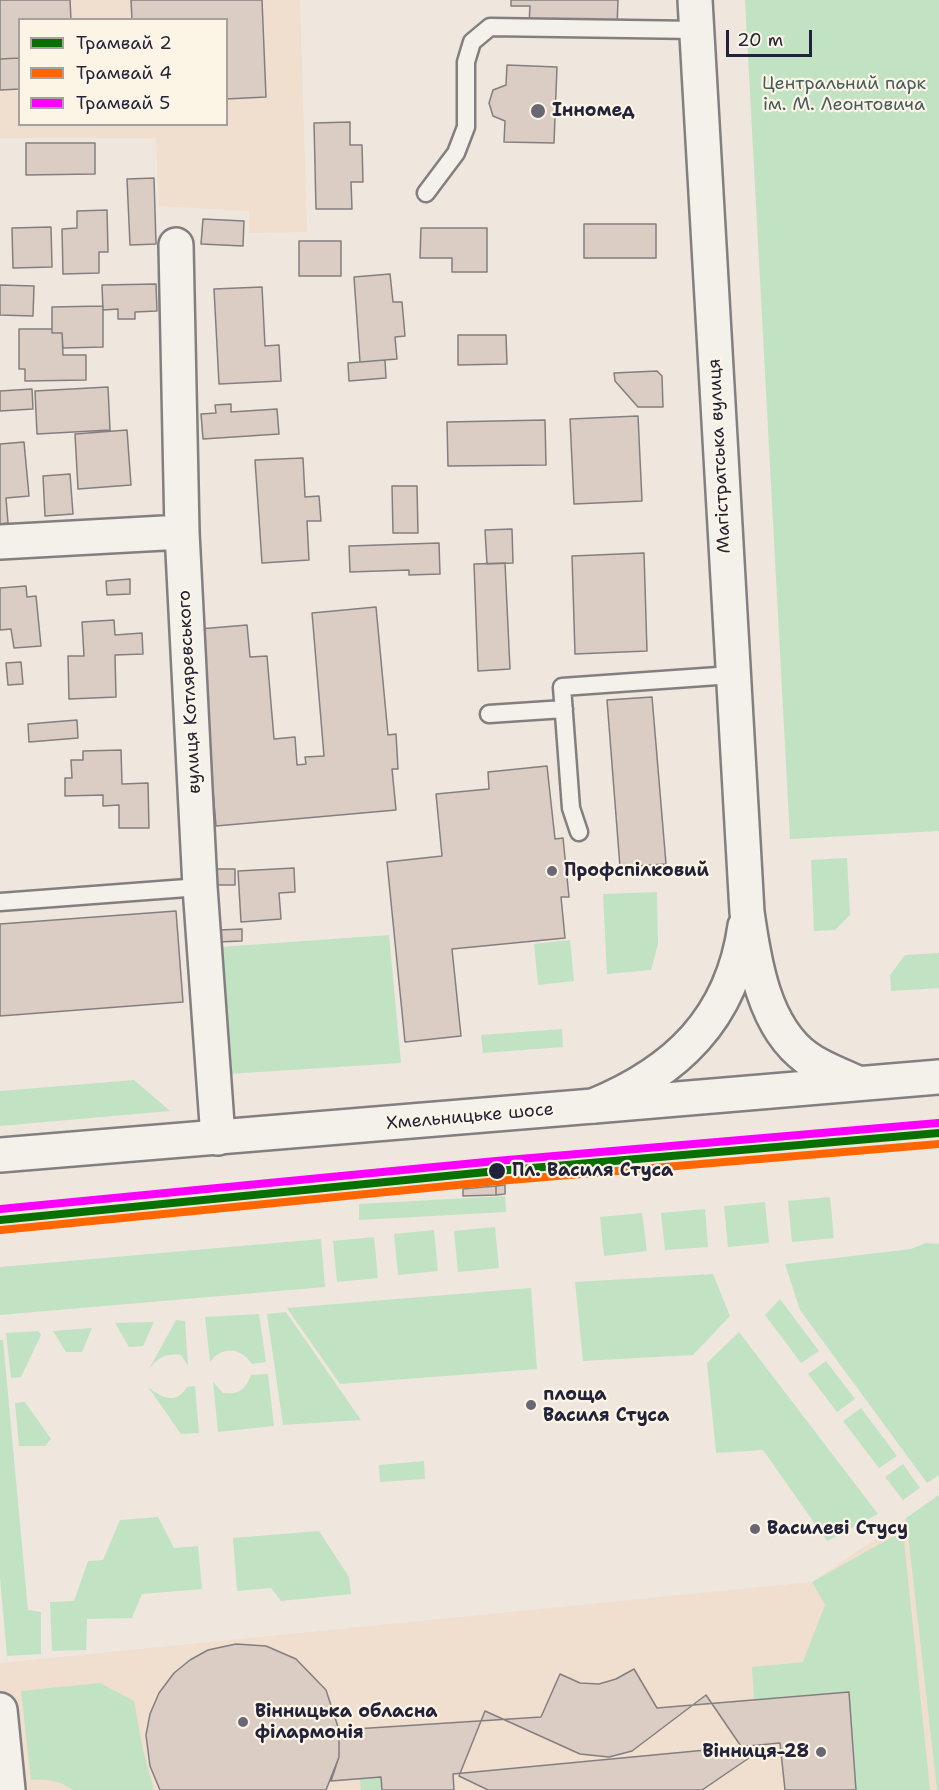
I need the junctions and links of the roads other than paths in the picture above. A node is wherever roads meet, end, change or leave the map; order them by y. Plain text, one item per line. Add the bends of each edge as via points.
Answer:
1 (696, 15) edge
2 (426, 193) dead end
3 (176, 245) dead end
4 (182, 532) junction
5 (0, 542) edge
6 (732, 675) junction
7 (564, 710) junction
8 (489, 714) dead end
9 (579, 832) dead end
10 (200, 887) junction
11 (0, 902) edge
12 (747, 912) junction
13 (939, 1077) edge
14 (857, 1083) junction
15 (593, 1106) junction
16 (218, 1138) junction
17 (0, 1155) edge
18 (0, 1710) edge
19 (8, 1790) edge

1 - 2 lane via 490,27 472,42 466,62 466,127 456,153
1 - 6 main road, Магістратська вулиця
3 - 4 main road, вулиця Котляревського
4 - 5 main road
4 - 10 main road, вулиця Котляревського
6 - 7 lane via 562,687
6 - 12 main road, Магістратська вулиця
7 - 8 lane
7 - 9 lane via 571,808
10 - 11 lane
10 - 16 main road, вулиця Котляревського
12 - 14 main road via 752,948 773,1016 787,1038 808,1059
12 - 15 main road via 730,984 712,1018 689,1047 628,1092
13 - 14 main road, Хмельницьке шосе
14 - 15 main road, Хмельницьке шосе
15 - 16 main road, Хмельницьке шосе
16 - 17 main road, Хмельницьке шосе
18 - 19 main road

